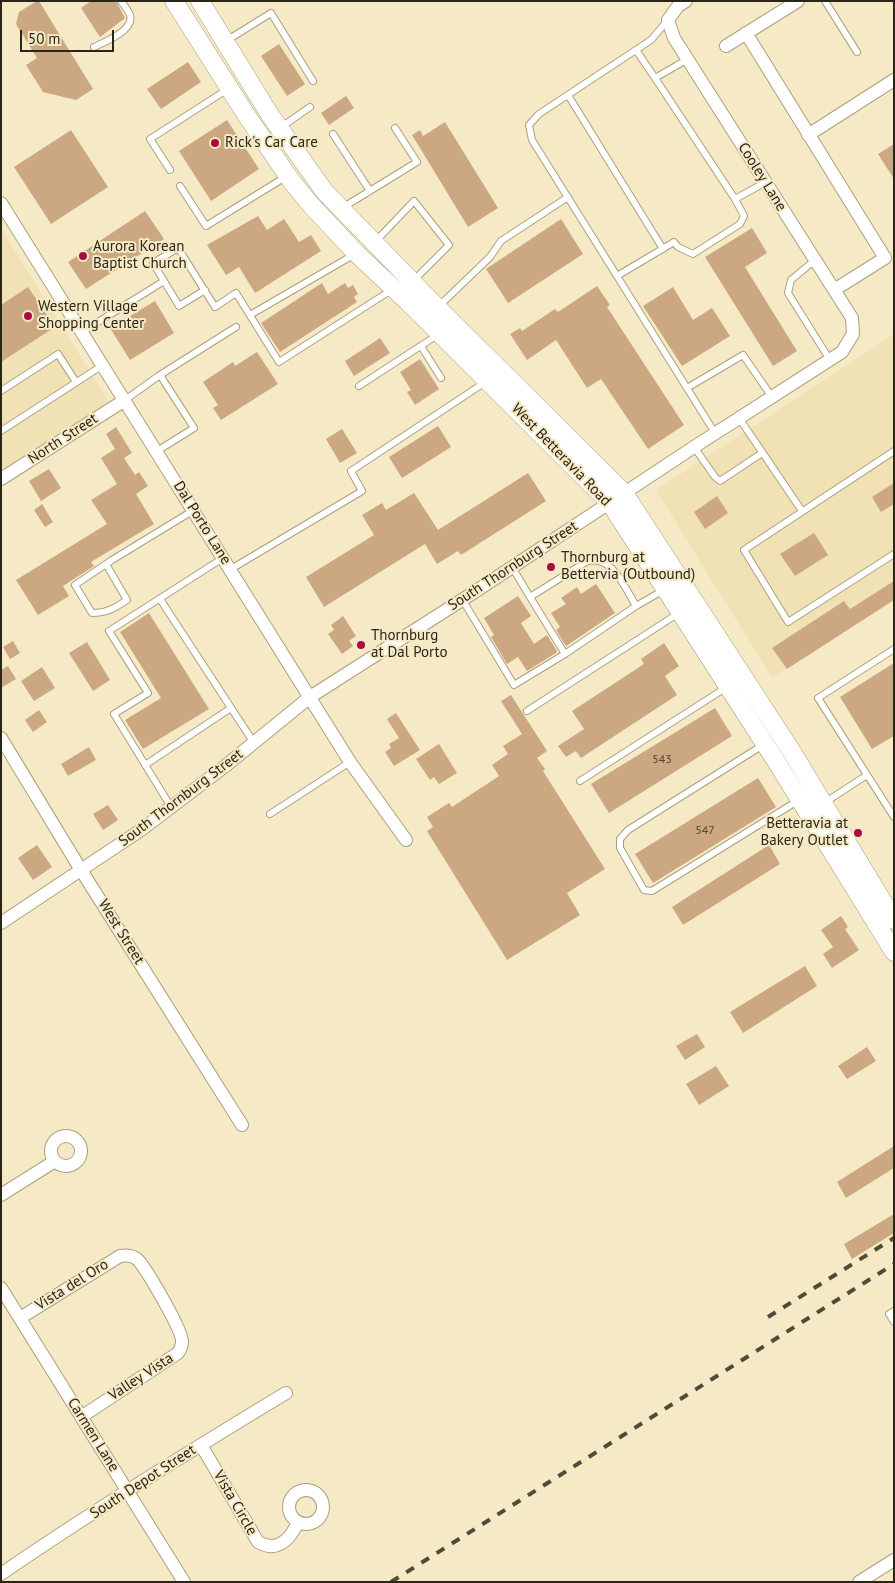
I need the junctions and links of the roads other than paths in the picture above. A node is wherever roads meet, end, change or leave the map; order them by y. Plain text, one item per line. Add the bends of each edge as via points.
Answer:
1 (121, 1) edge
2 (174, 1) edge
3 (200, 1) edge
4 (686, 1) edge
5 (798, 1) edge
6 (824, 1) edge
7 (668, 20) junction
8 (746, 33) junction
9 (225, 42) junction
10 (726, 46) dead end
11 (94, 47) dead end
12 (636, 50) junction
13 (857, 52) dead end
14 (688, 59) junction
15 (655, 78) junction
16 (894, 80) edge
17 (313, 81) dead end
18 (229, 88) junction
19 (568, 95) junction
20 (310, 107) dead end
21 (280, 128) junction
22 (396, 128) dead end
23 (333, 134) dead end
24 (808, 135) junction
25 (170, 170) dead end
26 (288, 175) junction
27 (766, 182) junction
28 (180, 186) dead end
29 (370, 191) junction
30 (568, 197) junction
31 (735, 199) junction
32 (1, 203) edge
33 (341, 208) junction
34 (374, 243) junction
35 (663, 249) junction
36 (356, 253) junction
37 (890, 256) edge
38 (816, 260) junction
39 (617, 276) junction
40 (164, 281) junction
41 (412, 282) junction
42 (394, 288) junction
43 (205, 290) junction
44 (834, 290) junction
45 (438, 308) junction
46 (250, 316) junction
47 (236, 328) dead end
48 (82, 332) junction
49 (440, 333) junction
50 (853, 334) joint
51 (421, 346) junction
52 (830, 360) junction
53 (103, 366) junction
54 (160, 375) junction
55 (442, 378) dead end
56 (488, 381) junction
57 (76, 382) junction
58 (360, 386) dead end
59 (687, 388) junction
60 (1, 391) edge
61 (772, 397) junction
62 (125, 400) junction
63 (739, 418) junction
64 (1, 431) edge
65 (715, 433) junction
66 (694, 447) junction
67 (157, 451) junction
68 (894, 451) edge
69 (762, 453) junction
70 (1, 479) edge
71 (617, 498) junction
72 (194, 510) junction
73 (802, 511) junction
74 (894, 554) edge
75 (224, 558) junction
76 (106, 564) junction
77 (512, 567) junction
78 (231, 569) junction
79 (665, 589) junction
80 (530, 597) junction
81 (160, 599) junction
82 (462, 600) junction
83 (636, 606) junction
84 (680, 612) junction
85 (894, 649) edge
86 (565, 654) junction
87 (728, 686) junction
88 (310, 696) junction
89 (231, 708) junction
90 (527, 712) dead end
91 (1, 738) edge
92 (254, 743) junction
93 (765, 744) junction
94 (350, 762) junction
95 (145, 765) junction
96 (867, 775) junction
97 (580, 781) dead end
98 (800, 800) junction
99 (823, 803) junction
100 (171, 807) junction
101 (270, 814) dead end
102 (894, 817) edge
103 (406, 840) dead end
104 (81, 870) junction
105 (1, 923) edge
106 (890, 926) edge
107 (894, 952) edge
108 (242, 1125) dead end
109 (55, 1161) dead end
110 (1, 1195) edge
111 (1, 1288) edge
112 (162, 1300) joint
113 (894, 1311) edge
114 (20, 1318) junction
115 (894, 1322) edge
116 (286, 1393) dead end
117 (81, 1417) junction
118 (201, 1445) junction
119 (128, 1491) junction
120 (298, 1522) dead end
121 (894, 1560) edge
122 (1, 1574) edge
123 (184, 1582) edge
124 (859, 1582) edge

1 - 11 lane via 130,14 128,27
2 - 18 main road, West Betteravia Road
3 - 9 main road, West Betteravia Road
4 - 7 street
5 - 8 street
6 - 13 lane
7 - 12 lane via 651,40
7 - 14 street, Cooley Lane via 674,38
8 - 10 street
8 - 24 street
9 - 17 lane via 271,12
9 - 21 main road, West Betteravia Road
12 - 15 lane
12 - 19 lane
14 - 15 lane
14 - 27 street, Cooley Lane
15 - 31 lane
16 - 24 street
18 - 25 lane via 150,139
18 - 26 main road, West Betteravia Road
19 - 30 lane via 539,114 529,125 532,140
19 - 35 lane
20 - 21 lane
21 - 33 main road, West Betteravia Road via 315,180
22 - 29 lane via 417,162
23 - 29 lane
24 - 37 street
26 - 28 lane via 206,226
26 - 36 main road, West Betteravia Road
27 - 31 lane
27 - 38 street, Cooley Lane
29 - 33 lane
30 - 39 lane
30 - 45 lane via 501,241 490,257
31 - 35 lane via 744,216 740,224 693,254 674,242
32 - 48 street, Dal Porto Lane
33 - 34 main road, West Betteravia Road
34 - 41 main road, West Betteravia Road
34 - 41 lane via 414,201 449,245
35 - 39 lane
36 - 42 main road, West Betteravia Road
36 - 46 lane
37 - 44 street
38 - 44 street, Cooley Lane
38 - 52 lane via 791,280 788,293
39 - 59 lane
40 - 43 lane via 179,306
40 - 43 lane via 153,264 178,248
40 - 48 lane
41 - 45 main road, West Betteravia Road
42 - 46 lane via 279,362
42 - 49 main road, West Betteravia Road
43 - 46 lane via 215,307 236,293
44 - 50 street, Cooley Lane via 852,318
45 - 71 main road, West Betteravia Road
47 - 54 lane
48 - 53 street, Dal Porto Lane
49 - 51 lane
49 - 56 main road, West Betteravia Road
50 - 52 street, South Thornburg Street via 842,352
51 - 55 lane
51 - 58 lane
52 - 61 street, South Thornburg Street
53 - 57 lane
53 - 62 street, Dal Porto Lane
54 - 62 lane
54 - 67 lane via 194,428
56 - 71 main road, West Betteravia Road
56 - 78 lane via 351,471 362,490
57 - 60 lane via 58,354
57 - 64 lane
59 - 61 lane via 743,355
59 - 65 lane
61 - 63 street, South Thornburg Street
62 - 67 street, Dal Porto Lane
62 - 70 street, North Street
63 - 65 street, South Thornburg Street
63 - 69 lane
65 - 66 street, South Thornburg Street
66 - 69 lane via 720,481
66 - 71 street, South Thornburg Street
67 - 72 street, Dal Porto Lane
68 - 73 lane
69 - 73 lane
71 - 77 street, South Thornburg Street
71 - 79 main road, West Betteravia Road
71 - 99 main road, West Betteravia Road via 792,752
72 - 75 street, Dal Porto Lane
72 - 76 lane
73 - 74 lane via 744,550 788,622
75 - 78 street, Dal Porto Lane
75 - 81 lane
76 - 76 lane via 75,585 92,613 114,609 127,600
77 - 80 lane
77 - 82 street, South Thornburg Street
78 - 88 street, Dal Porto Lane
79 - 83 lane
79 - 84 main road, West Betteravia Road
80 - 83 lane via 586,562 597,559 608,564
80 - 86 lane
81 - 89 lane
81 - 95 lane via 109,631 148,693 114,714
82 - 86 lane via 514,685
82 - 88 street, South Thornburg Street
83 - 86 lane
84 - 87 main road, West Betteravia Road
84 - 90 lane
85 - 96 lane via 818,698
87 - 93 main road, West Betteravia Road
87 - 97 lane
88 - 92 street, South Thornburg Street
88 - 94 street, Dal Porto Lane
89 - 92 lane
89 - 95 lane
91 - 104 street, West Street
92 - 100 street, South Thornburg Street
93 - 98 main road, West Betteravia Road
93 - 98 lane via 628,830 620,839 620,848 644,890 652,891
94 - 101 lane
94 - 103 street, Dal Porto Lane
95 - 100 lane
96 - 99 lane
96 - 102 lane
98 - 106 main road, West Betteravia Road
99 - 106 main road, West Betteravia Road
100 - 104 street, South Thornburg Street
104 - 105 street, South Thornburg Street
104 - 108 street, West Street
106 - 107 main road, West Betteravia Road
109 - 110 street
111 - 114 street, Carmen Lane
112 - 114 street, Vista del Oro via 137,1259 127,1255 120,1256
112 - 117 street, Valley Vista via 180,1330 182,1343 178,1353
113 - 115 lane via 889,1314
114 - 117 street, Carmen Lane
116 - 118 street, South Depot Street
117 - 119 street, Carmen Lane
118 - 119 street, South Depot Street
118 - 120 street, Vista Circle via 258,1542 267,1547 277,1546 293,1533
119 - 122 street, South Depot Street
119 - 123 street, Carmen Lane
121 - 124 street

